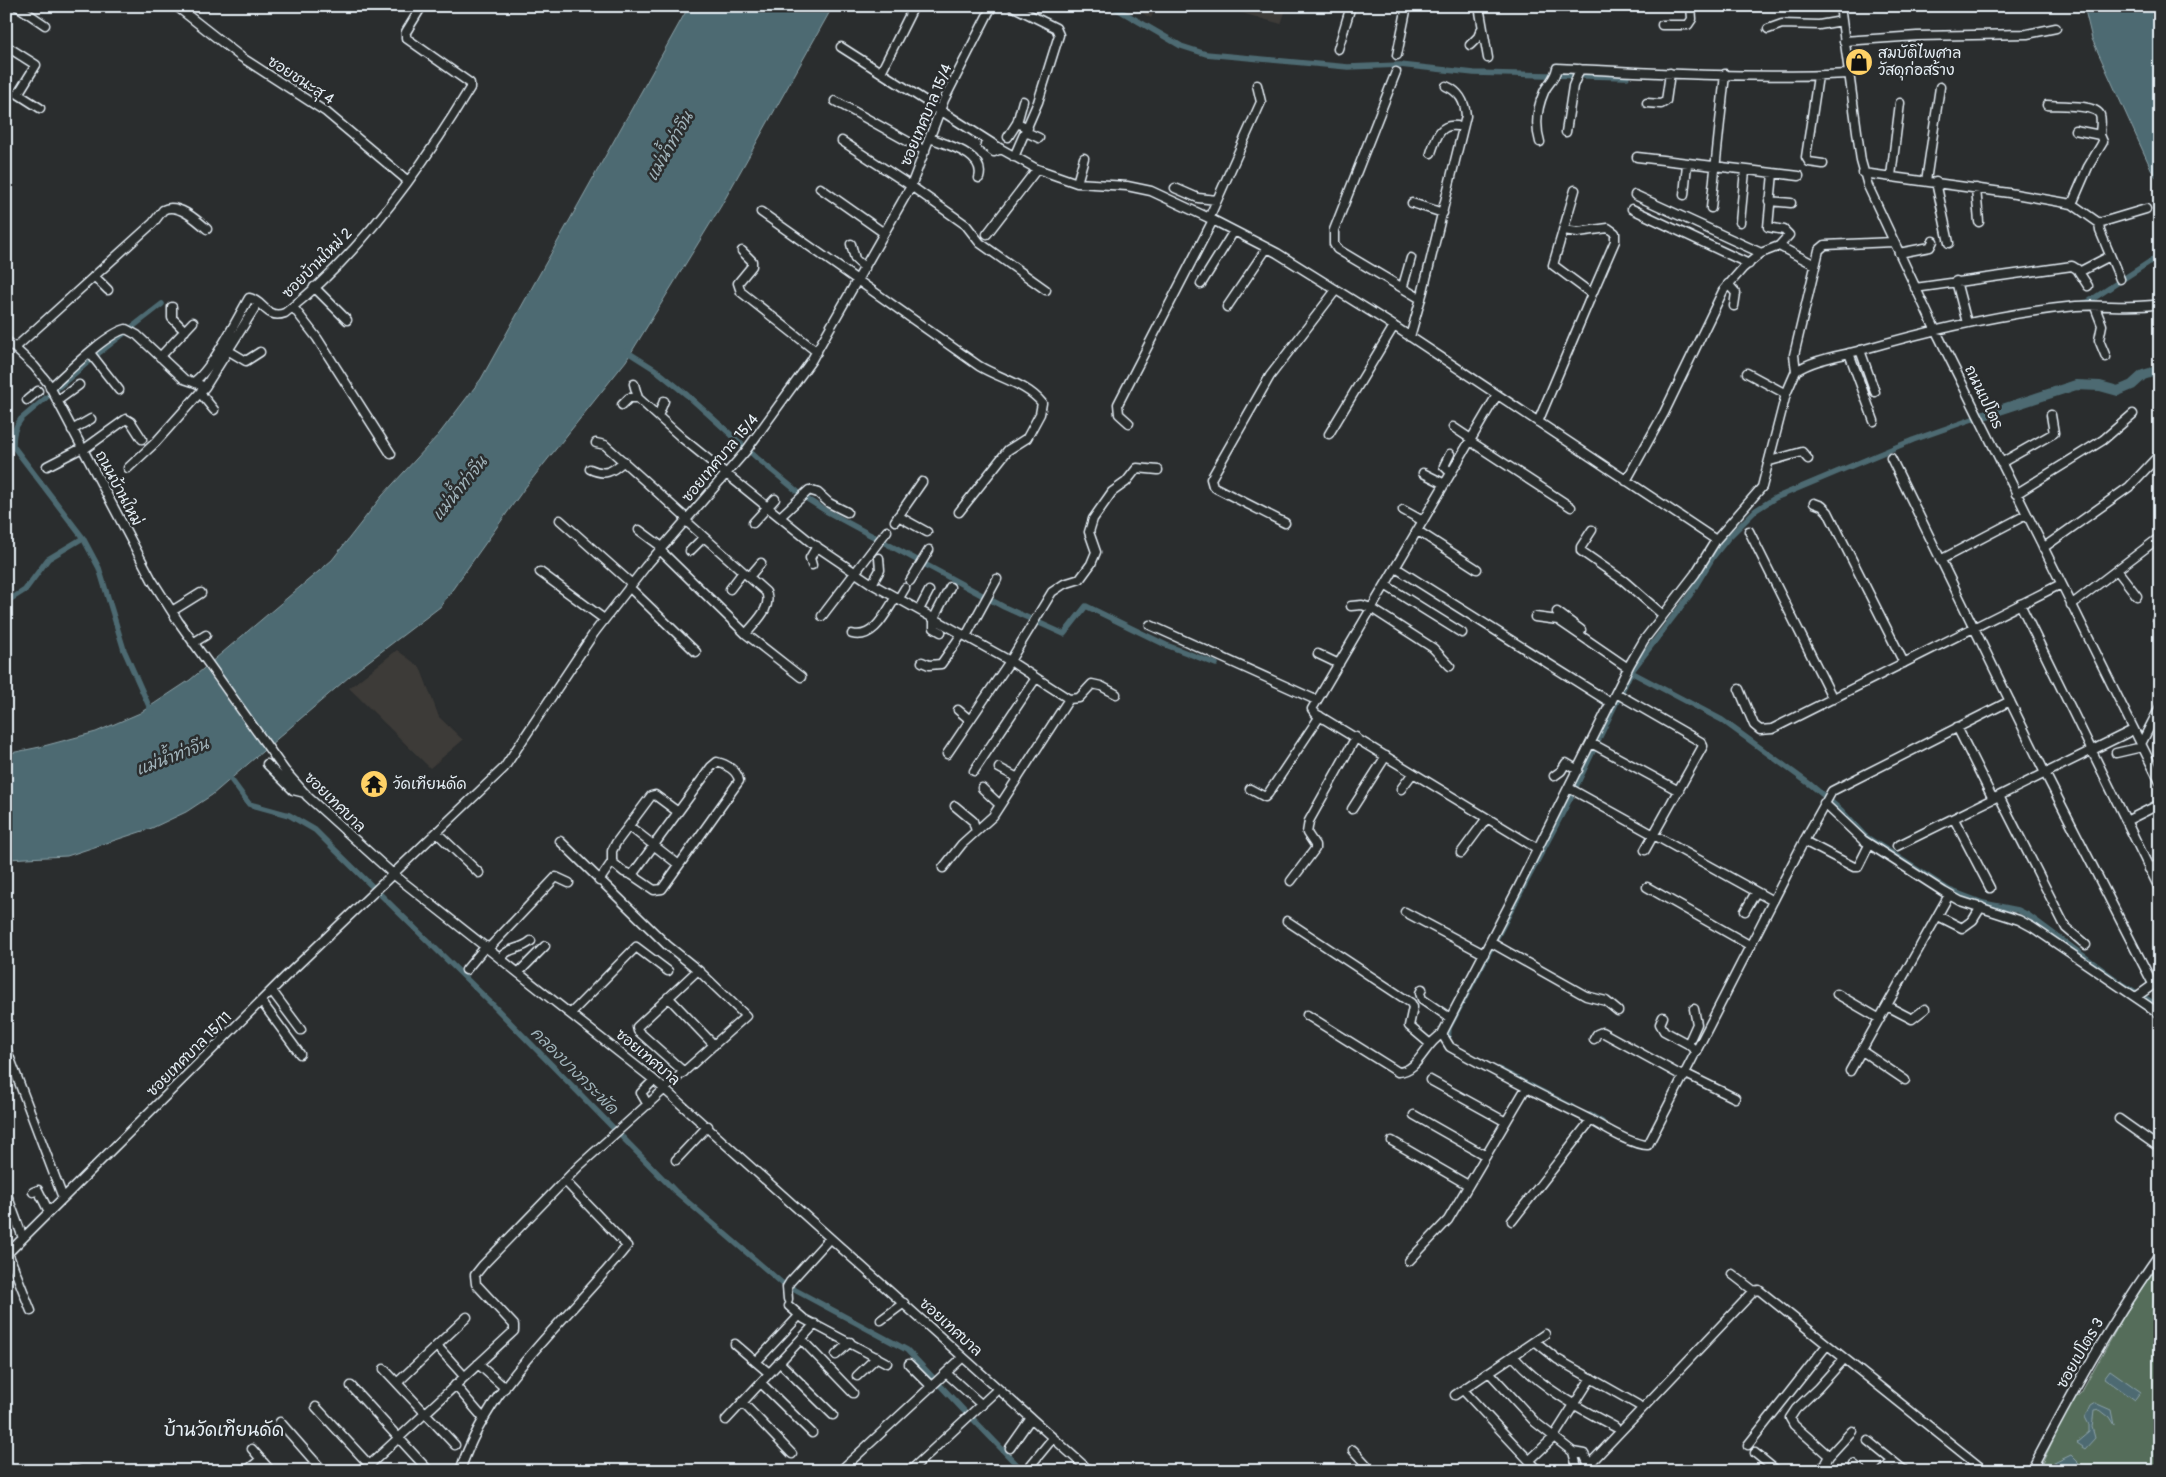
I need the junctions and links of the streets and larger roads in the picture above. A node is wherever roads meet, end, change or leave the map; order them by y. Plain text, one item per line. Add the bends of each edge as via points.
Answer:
1 (17, 6) edge
2 (176, 6) edge
3 (422, 6) edge
4 (992, 6) edge
5 (1012, 6) edge
6 (1351, 6) edge
7 (1407, 6) edge
8 (1479, 6) edge
9 (1691, 6) edge
10 (1840, 6) edge
11 (910, 8) edge
12 (1842, 21) junction
13 (45, 24) dead end
14 (1662, 25) dead end
15 (1482, 28) junction
16 (2056, 28) dead end
17 (1768, 30) dead end
18 (1844, 41) junction
19 (1470, 45) dead end
20 (6, 46) edge
21 (841, 47) dead end
22 (1338, 49) dead end
23 (1397, 55) dead end
24 (1488, 58) dead end
25 (880, 72) junction
26 (1396, 72) dead end
27 (1578, 73) junction
28 (1670, 73) junction
29 (1725, 74) junction
30 (1849, 74) junction
31 (1818, 76) junction
32 (1257, 85) dead end
33 (1446, 86) dead end
34 (1940, 87) dead end
35 (834, 101) dead end
36 (1023, 101) dead end
37 (1647, 103) dead end
38 (1900, 103) dead end
39 (2047, 105) dead end
40 (40, 108) dead end
41 (936, 109) junction
42 (926, 118) dead end
43 (1017, 123) junction
44 (1460, 128) junction
45 (1027, 130) junction
46 (2075, 130) dead end
47 (1566, 132) dead end
48 (2100, 135) junction
49 (1008, 137) dead end
50 (930, 138) junction
51 (1039, 138) dead end
52 (842, 141) dead end
53 (1540, 142) dead end
54 (984, 145) dead end
55 (1001, 149) junction
56 (926, 151) junction
57 (1431, 153) dead end
58 (1014, 157) junction
59 (1637, 157) dead end
60 (1084, 158) dead end
61 (1687, 164) junction
62 (1823, 164) dead end
63 (1716, 167) junction
64 (1037, 169) junction
65 (1745, 170) junction
66 (1773, 173) junction
67 (1863, 173) junction
68 (1799, 176) dead end
69 (1891, 176) junction
70 (979, 178) dead end
71 (408, 181) junction
72 (1926, 181) junction
73 (1936, 182) junction
74 (1077, 184) junction
75 (911, 186) junction
76 (820, 188) dead end
77 (1175, 188) dead end
78 (1976, 188) junction
79 (1574, 190) dead end
80 (1634, 195) dead end
81 (1684, 195) dead end
82 (1217, 200) junction
83 (1769, 201) junction
84 (1412, 202) dead end
85 (1791, 203) dead end
86 (2072, 204) junction
87 (1711, 208) dead end
88 (1632, 209) dead end
89 (2146, 209) dead end
90 (761, 212) dead end
91 (1443, 213) junction
92 (1211, 219) junction
93 (1740, 222) dead end
94 (1979, 222) dead end
95 (2099, 223) junction
96 (207, 229) dead end
97 (1234, 230) junction
98 (1563, 230) junction
99 (884, 233) junction
100 (987, 234) dead end
101 (1933, 241) dead end
102 (1893, 242) junction
103 (1949, 243) dead end
104 (851, 244) dead end
105 (1779, 246) junction
106 (1267, 248) junction
107 (742, 251) dead end
108 (1761, 253) junction
109 (1898, 253) junction
110 (2110, 256) junction
111 (1411, 258) dead end
112 (1749, 264) junction
113 (1815, 265) junction
114 (866, 268) junction
115 (2079, 272) junction
116 (94, 276) junction
117 (2120, 279) dead end
118 (859, 280) junction
119 (1956, 281) junction
120 (1201, 284) dead end
121 (1728, 284) junction
122 (1403, 286) junction
123 (2088, 286) dead end
124 (314, 287) junction
125 (1915, 288) junction
126 (108, 290) dead end
127 (1046, 290) dead end
128 (1336, 290) junction
129 (1592, 294) junction
130 (1421, 299) junction
131 (2160, 304) edge
132 (1734, 306) dead end
133 (172, 307) dead end
134 (293, 307) junction
135 (1227, 307) dead end
136 (2095, 307) junction
137 (254, 309) dead end
138 (347, 320) dead end
139 (194, 322) dead end
140 (1967, 323) junction
141 (1394, 326) junction
142 (1935, 329) junction
143 (184, 331) junction
144 (1410, 337) junction
145 (10, 346) edge
146 (1860, 350) junction
147 (229, 351) junction
148 (260, 352) dead end
149 (817, 352) junction
150 (90, 353) junction
151 (1849, 353) junction
152 (160, 357) junction
153 (2106, 357) dead end
154 (1796, 371) junction
155 (1746, 373) dead end
156 (193, 382) junction
157 (634, 384) dead end
158 (79, 385) dead end
159 (44, 387) junction
160 (119, 390) dead end
161 (203, 390) junction
162 (1875, 392) dead end
163 (1786, 394) junction
164 (1497, 395) junction
165 (638, 398) junction
166 (27, 400) dead end
167 (57, 400) junction
168 (664, 401) dead end
169 (622, 405) dead end
170 (214, 410) dead end
171 (2133, 414) dead end
172 (2051, 415) dead end
173 (658, 416) junction
174 (91, 419) dead end
175 (1874, 421) dead end
176 (1538, 422) junction
177 (1129, 423) dead end
178 (1453, 427) dead end
179 (72, 430) junction
180 (1329, 434) dead end
181 (142, 439) dead end
182 (1470, 440) junction
183 (596, 443) dead end
184 (82, 449) junction
185 (391, 454) dead end
186 (1450, 454) dead end
187 (2160, 454) edge
188 (1891, 458) dead end
189 (1808, 459) dead end
190 (624, 461) junction
191 (1770, 461) junction
192 (2001, 462) junction
193 (47, 466) dead end
194 (128, 468) dead end
195 (590, 469) dead end
196 (1158, 470) dead end
197 (1423, 473) dead end
198 (1450, 473) junction
199 (726, 474) junction
200 (1626, 481) junction
201 (922, 482) dead end
202 (1445, 484) junction
203 (2016, 494) junction
204 (775, 499) dead end
205 (1814, 503) dead end
206 (767, 507) junction
207 (1571, 507) dead end
208 (1403, 510) dead end
209 (847, 512) dead end
210 (959, 512) dead end
211 (2026, 515) junction
212 (780, 517) junction
213 (560, 520) dead end
214 (686, 520) junction
215 (1423, 521) junction
216 (753, 523) dead end
217 (1285, 523) dead end
218 (639, 530) dead end
219 (1592, 530) dead end
220 (1418, 531) junction
221 (927, 532) dead end
222 (1748, 532) dead end
223 (884, 536) dead end
224 (704, 537) junction
225 (2160, 537) edge
226 (1716, 540) junction
227 (816, 546) junction
228 (661, 548) junction
229 (2043, 548) junction
230 (690, 550) dead end
231 (925, 556) dead end
232 (879, 558) dead end
233 (1940, 560) junction
234 (761, 563) dead end
235 (812, 565) dead end
236 (1396, 568) junction
237 (1477, 569) dead end
238 (2117, 570) junction
239 (540, 572) dead end
240 (856, 573) junction
241 (746, 575) junction
242 (997, 579) dead end
243 (872, 584) junction
244 (2061, 584) junction
245 (1385, 585) junction
246 (630, 586) junction
247 (950, 587) dead end
248 (730, 589) dead end
249 (929, 591) dead end
250 (201, 593) dead end
251 (2137, 596) dead end
252 (898, 598) junction
253 (2020, 604) junction
254 (2071, 605) junction
255 (1351, 606) dead end
256 (1371, 608) junction
257 (919, 610) junction
258 (172, 611) junction
259 (1557, 612) dead end
260 (1663, 615) junction
261 (822, 616) dead end
262 (1535, 617) dead end
263 (934, 618) junction
264 (604, 619) junction
265 (1150, 625) dead end
266 (1974, 628) junction
267 (942, 632) dead end
268 (1462, 633) dead end
269 (746, 634) junction
270 (852, 634) dead end
271 (206, 635) dead end
272 (964, 635) junction
273 (193, 643) junction
274 (696, 652) dead end
275 (1318, 654) dead end
276 (202, 655) joint
277 (1010, 661) junction
278 (922, 662) dead end
279 (1904, 663) junction
280 (1339, 664) junction
281 (1450, 666) dead end
282 (1629, 666) junction
283 (801, 677) dead end
284 (1036, 678) junction
285 (1739, 689) dead end
286 (1116, 694) dead end
287 (1620, 695) junction
288 (1069, 699) junction
289 (1833, 699) junction
290 (2010, 701) junction
291 (1611, 703) junction
292 (1314, 705) junction
293 (2160, 707) edge
294 (958, 710) dead end
295 (1320, 716) junction
296 (970, 720) junction
297 (1957, 727) junction
298 (2133, 730) junction
299 (1356, 737) junction
300 (2119, 737) junction
301 (1596, 746) junction
302 (2142, 746) junction
303 (2091, 751) junction
304 (2127, 751) junction
305 (2116, 753) dead end
306 (947, 754) dead end
307 (1386, 756) junction
308 (267, 764) dead end
309 (1000, 768) dead end
310 (1578, 770) junction
311 (974, 771) dead end
312 (1414, 773) junction
313 (2045, 773) junction
314 (1554, 776) dead end
315 (1018, 778) junction
316 (2160, 782) edge
317 (982, 788) dead end
318 (1569, 788) junction
319 (1250, 789) dead end
320 (1401, 789) dead end
321 (1679, 791) junction
322 (305, 794) junction
323 (1996, 797) junction
324 (1825, 802) junction
325 (2160, 804) edge
326 (1000, 805) junction
327 (955, 806) dead end
328 (1352, 809) dead end
329 (678, 812) junction
330 (1487, 818) junction
331 (1954, 818) junction
332 (2126, 821) junction
333 (629, 826) junction
334 (976, 831) junction
335 (437, 833) junction
336 (1654, 834) junction
337 (560, 841) dead end
338 (1804, 841) junction
339 (1870, 845) junction
340 (654, 846) junction
341 (1897, 846) dead end
342 (1538, 849) junction
343 (1645, 850) dead end
344 (1462, 853) dead end
345 (612, 862) junction
346 (2160, 863) edge
347 (679, 864) junction
348 (943, 868) dead end
349 (2149, 868) junction
350 (479, 873) dead end
351 (393, 874) junction
352 (632, 875) junction
353 (599, 880) junction
354 (1292, 880) dead end
355 (569, 883) dead end
356 (1646, 887) dead end
357 (1990, 888) dead end
358 (2160, 890) edge
359 (1756, 892) junction
360 (1949, 895) junction
361 (1773, 901) junction
362 (1981, 907) junction
363 (1745, 911) dead end
364 (1405, 912) dead end
365 (1938, 916) junction
366 (1287, 921) dead end
367 (531, 941) dead end
368 (1493, 944) junction
369 (2086, 945) dead end
370 (545, 946) dead end
371 (1751, 946) junction
372 (488, 947) junction
373 (1484, 954) junction
374 (500, 957) junction
375 (466, 970) dead end
376 (698, 970) junction
377 (668, 971) dead end
378 (520, 972) junction
379 (2156, 982) edge
380 (1422, 989) dead end
381 (272, 991) junction
382 (1837, 994) dead end
383 (2140, 994) junction
384 (668, 998) junction
385 (262, 1001) junction
386 (1887, 1006) junction
387 (1694, 1009) dead end
388 (1925, 1009) dead end
389 (1618, 1011) dead end
390 (571, 1012) junction
391 (1307, 1014) dead end
392 (2160, 1014) edge
393 (1663, 1017) dead end
394 (1450, 1018) junction
395 (1880, 1019) junction
396 (301, 1030) dead end
397 (1442, 1034) junction
398 (1594, 1039) dead end
399 (1429, 1043) junction
400 (1688, 1044) junction
401 (714, 1045) junction
402 (6, 1048) edge
403 (1862, 1051) junction
404 (1697, 1052) junction
405 (300, 1054) dead end
406 (1850, 1071) dead end
407 (684, 1072) junction
408 (1685, 1076) junction
409 (654, 1080) junction
410 (1430, 1080) dead end
411 (1905, 1080) dead end
412 (1526, 1088) junction
413 (665, 1090) junction
414 (1735, 1098) dead end
415 (648, 1105) junction
416 (1414, 1115) dead end
417 (2119, 1119) dead end
418 (1591, 1120) junction
419 (1506, 1122) junction
420 (708, 1126) junction
421 (1392, 1141) dead end
422 (2160, 1148) edge
423 (1486, 1156) junction
424 (676, 1160) dead end
425 (565, 1180) junction
426 (1468, 1185) junction
427 (6, 1192) edge
428 (33, 1192) dead end
429 (63, 1198) junction
430 (49, 1212) junction
431 (1512, 1221) dead end
432 (23, 1238) junction
433 (830, 1238) junction
434 (7, 1254) edge
435 (2159, 1255) edge
436 (1409, 1261) dead end
437 (1732, 1274) dead end
438 (1754, 1291) junction
439 (904, 1303) junction
440 (31, 1311) dead end
441 (799, 1316) junction
442 (467, 1317) dead end
443 (881, 1320) dead end
444 (814, 1324) junction
445 (1545, 1334) dead end
446 (801, 1339) junction
447 (850, 1342) junction
448 (1536, 1342) junction
449 (735, 1344) dead end
450 (1827, 1345) junction
451 (437, 1346) junction
452 (836, 1355) dead end
453 (877, 1357) junction
454 (963, 1357) junction
455 (1514, 1357) junction
456 (1844, 1359) junction
457 (756, 1362) junction
458 (780, 1362) junction
459 (887, 1363) dead end
460 (478, 1364) junction
461 (908, 1364) dead end
462 (384, 1369) dead end
463 (1489, 1372) junction
464 (769, 1373) junction
465 (946, 1374) junction
466 (464, 1376) junction
467 (857, 1376) dead end
468 (1591, 1378) junction
469 (761, 1383) junction
470 (397, 1384) junction
471 (455, 1385) junction
472 (351, 1386) dead end
473 (932, 1387) junction
474 (505, 1388) junction
475 (998, 1389) junction
476 (1463, 1390) junction
477 (854, 1393) dead end
478 (1454, 1395) dead end
479 (742, 1402) junction
480 (982, 1405) junction
481 (1574, 1405) junction
482 (1638, 1405) dead end
483 (316, 1407) dead end
484 (424, 1413) junction
485 (833, 1415) dead end
486 (1030, 1418) junction
487 (484, 1419) junction
488 (726, 1420) dead end
489 (280, 1422) dead end
490 (1615, 1427) dead end
491 (1852, 1431) dead end
492 (812, 1433) dead end
493 (398, 1438) junction
494 (1053, 1438) junction
495 (1553, 1438) junction
496 (1868, 1441) dead end
497 (456, 1445) dead end
498 (1748, 1445) dead end
499 (1010, 1448) dead end
500 (252, 1449) dead end
501 (1353, 1450) dead end
502 (1573, 1452) junction
503 (1755, 1453) dead end
504 (792, 1454) dead end
505 (1829, 1456) junction
506 (261, 1459) junction
507 (1530, 1460) junction
508 (1892, 1461) junction
509 (1853, 1464) dead end
510 (1030, 1466) dead end
511 (372, 1468) edge
512 (1586, 1468) edge
513 (246, 1471) edge
514 (271, 1471) edge
515 (324, 1471) edge
516 (363, 1471) edge
517 (429, 1471) edge
518 (460, 1471) edge
519 (840, 1471) edge
520 (910, 1471) edge
521 (1090, 1471) edge
522 (1372, 1471) edge
523 (1539, 1471) edge
524 (1578, 1471) edge
525 (1777, 1471) edge
526 (1822, 1471) edge
527 (1862, 1471) edge
528 (1883, 1471) edge
529 (1905, 1471) edge
530 (1985, 1471) edge
531 (2031, 1471) edge

1 - 13 street
2 - 71 street, ซอยชนะสุ 4 via 233,52 326,112
3 - 71 street, ซอยบ้านใหม่ 2 via 406,32 406,38 470,83 470,88
4 - 41 street, ซอยเทศบาล 15/4
5 - 45 street via 1059,31
6 - 22 street
7 - 23 street
8 - 15 street
9 - 14 street via 1692,19 1688,25
10 - 12 street, ถนนเปโตร
11 - 25 street
12 - 17 street via 1819,25 1782,24
12 - 18 street, ถนนเปโตร
15 - 19 street
15 - 24 street
16 - 18 street via 2027,34
18 - 30 street, ถนนเปโตร
20 - 40 street via 36,65 18,94
21 - 25 street
25 - 41 street
26 - 122 street via 1333,238 1337,249
27 - 28 street
27 - 47 street
27 - 53 street via 1557,68 1544,92 1536,123
28 - 29 street
28 - 37 street via 1666,101
29 - 31 street
29 - 63 street
30 - 31 street
30 - 67 street, ถนนเปโตร
31 - 62 street via 1806,158 1809,162
32 - 82 street via 1260,102
33 - 44 street via 1461,96 1466,109
34 - 72 street
35 - 56 street
36 - 43 street
38 - 69 street
39 - 48 street via 2096,110 2100,117
41 - 42 street
41 - 50 street, ซอยเทศบาล 15/4
41 - 55 street
43 - 45 street
43 - 49 street
44 - 57 street via 1446,126 1441,129
44 - 91 street
45 - 51 street
45 - 58 street
46 - 48 street
48 - 86 street via 2102,144
50 - 56 street, ซอยเทศบาล 15/4
50 - 70 street via 961,151 978,163
52 - 75 street
54 - 55 street via 994,152
55 - 58 street
56 - 75 street, ซอยเทศบาล 15/4
58 - 64 street
59 - 61 street
60 - 74 street
61 - 63 street
61 - 81 street
63 - 65 street
63 - 87 street
64 - 74 street
64 - 100 street
65 - 66 street
65 - 93 street
66 - 68 street
66 - 83 street
67 - 69 street
67 - 102 street, ถนนเปโตร
69 - 72 street
71 - 124 street, ซอยบ้านใหม่ 2 via 362,238
72 - 73 street
73 - 78 street
73 - 103 street
74 - 92 street via 1127,186 1151,191
75 - 99 street, ซอยเทศบาล 15/4
75 - 127 street via 966,225 980,243
76 - 99 street
77 - 82 street via 1198,198
78 - 86 street
78 - 94 street
79 - 98 street
80 - 108 street
82 - 92 street
83 - 85 street
83 - 105 street via 1768,227 1784,230 1789,235
84 - 91 street
86 - 95 street
88 - 112 street
89 - 95 street
90 - 118 street
91 - 130 street
92 - 97 street
92 - 177 street via 1118,404 1119,414
95 - 110 street
96 - 116 street via 191,216 167,208
97 - 106 street
97 - 120 street
98 - 129 street via 1553,265
98 - 129 street via 1578,232 1608,228 1615,233 1615,241
99 - 114 street, ซอยเทศบาล 15/4
101 - 109 street via 1930,247
102 - 109 street, ถนนเปโตร
102 - 113 street via 1825,246 1818,250
104 - 114 street via 855,259
105 - 108 street
105 - 113 street
106 - 128 street
106 - 135 street
107 - 149 street via 752,261 752,266 738,283 741,292
108 - 112 street
109 - 125 street, ถนนเปโตร
110 - 115 street
110 - 117 street
111 - 122 street
112 - 121 street
113 - 154 street via 1794,355
114 - 118 street, ซอยเทศบาล 15/4
115 - 119 street via 2074,266 2069,266
115 - 123 street
116 - 126 street
116 - 145 street
118 - 149 street, ซอยเทศบาล 15/4
118 - 210 street via 979,366 1025,389 1042,402 1040,414 1027,438 1008,450
119 - 125 street
119 - 140 street
121 - 132 street via 1736,293
121 - 200 street
122 - 130 street
124 - 134 street, ซอยบ้านใหม่ 2
124 - 138 street
125 - 142 street, ถนนเปโตร
128 - 141 street
128 - 217 street via 1270,376 1211,479 1213,486
129 - 176 street
130 - 144 street
131 - 136 street via 2129,308
133 - 143 street via 172,318
134 - 156 street, ซอยบ้านใหม่ 2 via 277,315 249,298 200,378
134 - 185 street via 317,338
136 - 140 street via 2076,306
136 - 153 street via 2102,325 2099,340
137 - 147 street
139 - 143 street
140 - 142 street
141 - 144 street
141 - 180 street
142 - 146 street
142 - 192 street, ถนนเปโตร
143 - 152 street
144 - 164 street
145 - 159 street, ถนนบ้านใหม่
146 - 151 street
146 - 162 street
147 - 148 street via 246,361
147 - 161 street
149 - 199 street, ซอยเทศบาล 15/4 via 753,442
150 - 152 street via 126,329 137,334
150 - 159 street
150 - 160 street
151 - 154 street
151 - 175 street
152 - 156 street via 184,379
154 - 163 street
155 - 163 street
156 - 161 street
157 - 165 street
158 - 167 street
159 - 166 street
159 - 167 street, ถนนบ้านใหม่
161 - 170 street
161 - 194 street
163 - 191 street
164 - 176 street
164 - 182 street
165 - 169 street via 629,398
165 - 173 street
167 - 179 street, ถนนบ้านใหม่
168 - 173 street
171 - 203 street via 2103,440
172 - 192 street via 2054,433
173 - 199 street
174 - 179 street
176 - 200 street
178 - 182 street
179 - 184 street, ถนนบ้านใหม่
181 - 184 street via 126,419
182 - 198 street
182 - 207 street
183 - 190 street via 605,445
184 - 193 street
184 - 258 street, ถนนบ้านใหม่
186 - 198 street via 1444,466
187 - 229 street via 2129,487
188 - 233 street
189 - 191 street via 1802,452
190 - 195 street via 610,472
190 - 214 street
191 - 226 street via 1762,487
192 - 203 street, ถนนเปโตร
196 - 277 street via 1137,468 1112,492 1093,519 1089,532 1096,552 1092,564 1080,579 1052,592
197 - 202 street
198 - 202 street
199 - 206 street
199 - 214 street, ซอยเทศบาล 15/4
200 - 226 street
201 - 221 street via 897,518
202 - 215 street
203 - 211 street, ถนนเปโตร
204 - 206 street
205 - 279 street via 1828,512
206 - 212 street
206 - 216 street
208 - 215 street
209 - 212 street via 809,490
211 - 229 street, ถนนเปโตร
211 - 233 street
212 - 227 street
213 - 246 street
214 - 224 street
214 - 228 street, ซอยเทศบาล 15/4
215 - 220 street
218 - 228 street
219 - 260 street via 1581,552 1624,581
220 - 236 street
220 - 237 street
222 - 289 street
223 - 240 street
224 - 230 street
224 - 241 street
225 - 238 street
226 - 260 street
227 - 235 street via 810,558
227 - 240 street
228 - 246 street, ซอยเทศบาล 15/4
228 - 269 street
229 - 244 street, ถนนเปโตร
231 - 252 street
232 - 243 street via 880,570
233 - 266 street
234 - 241 street
236 - 245 street
236 - 291 street
238 - 251 street
238 - 254 street
239 - 264 street
240 - 243 street
240 - 261 street
241 - 248 street
241 - 269 street via 766,592 768,600 764,612
242 - 272 street
243 - 252 street
244 - 253 street
244 - 254 street, ถนนเปโตร
245 - 256 street
245 - 268 street
246 - 264 street, ซอยเทศบาล 15/4
246 - 274 street
247 - 263 street
249 - 257 street
250 - 258 street
252 - 257 street
252 - 270 street via 875,628 864,635
253 - 266 street
253 - 303 street
254 - 298 street, ถนนเปโตร
255 - 256 street
256 - 280 street
256 - 281 street via 1432,648
257 - 263 street
258 - 273 street, ถนนบ้านใหม่
259 - 282 street
260 - 282 street
262 - 282 street via 1558,620
263 - 267 street via 934,628
263 - 272 street
264 - 335 street, ซอยเทศบาล 15/4 via 504,768
265 - 292 street
266 - 279 street
266 - 290 street
269 - 283 street
271 - 273 street
272 - 277 street
272 - 278 street via 941,664
273 - 276 street, ถนนบ้านใหม่
275 - 280 street
276 - 322 street, ซอยเทศบาล
277 - 284 street
277 - 296 street
279 - 289 street
280 - 292 street
282 - 287 street
284 - 288 street
284 - 311 street
285 - 289 street via 1754,725 1764,731
286 - 288 street via 1092,684 1079,698
287 - 291 street
287 - 321 street via 1703,744
288 - 315 street
290 - 297 street
290 - 313 street
291 - 301 street
292 - 295 street
293 - 302 street
294 - 296 street
295 - 299 street
295 - 319 street via 1268,794 1261,796
296 - 306 street
297 - 323 street
297 - 324 street via 1832,791
298 - 300 street
298 - 302 street, ถนนเปโตร
299 - 307 street
299 - 354 street via 1309,821 1307,833 1315,849
300 - 303 street
300 - 304 street
301 - 310 street
301 - 321 street
302 - 304 street
302 - 316 street, ถนนเปโตร
303 - 313 street
303 - 332 street
304 - 305 street
307 - 312 street
307 - 328 street
308 - 322 street via 293,790
309 - 315 street
310 - 314 street via 1566,763
310 - 318 street
312 - 320 street
312 - 330 street
313 - 323 street
313 - 379 street
315 - 326 street
317 - 326 street
318 - 336 street
318 - 342 street
321 - 336 street
322 - 351 street, ซอยเทศบาล
323 - 331 street
323 - 369 street via 2066,928
324 - 338 street
324 - 339 street
325 - 332 street
326 - 334 street via 988,822
327 - 334 street via 972,821
329 - 333 street via 652,795
329 - 340 street
329 - 347 street via 717,762 737,773 739,781
330 - 342 street
330 - 344 street
331 - 341 street
331 - 357 street
332 - 349 street
333 - 340 street
333 - 345 street via 612,851
334 - 348 street
335 - 350 street
335 - 351 street, ซอยเทศบาล 15/4
336 - 343 street
336 - 359 street
337 - 353 street
338 - 339 street via 1854,867 1858,867
338 - 361 street
339 - 360 street
340 - 347 street
340 - 352 street
342 - 368 street
345 - 352 street
345 - 353 street
346 - 349 street
347 - 352 street via 659,891
349 - 358 street
351 - 372 street, ซอยเทศบาล
351 - 381 street, ซอยเทศบาล 15/11
353 - 376 street
355 - 372 street via 556,877
356 - 371 street
359 - 361 street
359 - 363 street
360 - 362 street
360 - 365 street
361 - 371 street
362 - 365 street via 1973,920 1962,928
362 - 383 street via 2032,927
364 - 373 street
365 - 386 street
366 - 399 street via 1411,1003 1414,1007 1409,1026
367 - 374 street via 522,948 508,949
368 - 373 street
368 - 389 street via 1586,996 1606,1001
370 - 378 street
371 - 404 street
372 - 374 street, ซอยเทศบาล
372 - 375 street
373 - 394 street
374 - 378 street, ซอยเทศบาล
376 - 384 street
376 - 401 street via 746,1016
377 - 390 street via 636,947
378 - 390 street, ซอยเทศบาล
379 - 383 street
380 - 394 street via 1422,998
381 - 385 street, ซอยเทศบาล 15/11
381 - 396 street
382 - 395 street
383 - 392 street
384 - 401 street
384 - 407 street via 638,1029
385 - 405 street
385 - 429 street, ซอยเทศบาล 15/11
386 - 388 street via 1912,1019
386 - 395 street
387 - 400 street via 1697,1024
390 - 409 street, ซอยเทศบาล
391 - 399 street via 1398,1072 1412,1068
393 - 400 street via 1660,1024 1663,1030
394 - 397 street
395 - 403 street
397 - 399 street
397 - 412 street via 1450,1047
398 - 408 street via 1602,1032
400 - 404 street
401 - 407 street
402 - 429 street
403 - 406 street
403 - 411 street
404 - 408 street
407 - 413 street
408 - 414 street
408 - 418 street via 1648,1145
409 - 413 street, ซอยเทศบาล
409 - 415 street via 641,1093
410 - 419 street
412 - 418 street
412 - 419 street
413 - 415 street
413 - 420 street, ซอยเทศบาล
415 - 425 street
416 - 423 street
417 - 422 street
418 - 431 street
419 - 423 street
420 - 424 street
420 - 433 street, ซอยเทศบาล
421 - 426 street
423 - 426 street
425 - 460 street via 475,1275 482,1293 515,1329
425 - 474 street via 626,1246
426 - 436 street via 1448,1220
427 - 432 street
428 - 430 street via 38,1190 41,1193
429 - 430 street, ซอยเทศบาล 15/11
430 - 432 street, ซอยเทศบาล 15/11
432 - 434 street, ซอยเทศบาล 15/11
433 - 439 street, ซอยเทศบาล
433 - 441 street via 788,1284 789,1302
434 - 440 street
435 - 531 street, ซอยเปโตร 3 via 2116,1318
437 - 438 street
438 - 450 street via 1759,1290
438 - 512 street
439 - 443 street
439 - 454 street, ซอยเทศบาล
441 - 444 street
441 - 457 street
442 - 451 street
444 - 446 street
444 - 447 street
445 - 448 street
446 - 458 street
446 - 477 street
447 - 452 street
447 - 453 street
448 - 455 street
448 - 468 street via 1557,1359
449 - 457 street
450 - 456 street
450 - 498 street
451 - 466 street
451 - 470 street
453 - 459 street
453 - 467 street
454 - 465 street
454 - 475 street, ซอยเทศบาล
455 - 463 street
455 - 481 street via 1528,1373
456 - 505 street via 1790,1418
456 - 530 street
457 - 464 street
458 - 464 street
458 - 485 street
460 - 466 street
460 - 474 street
461 - 473 street
462 - 470 street
463 - 476 street
463 - 495 street
464 - 469 street
465 - 473 street
465 - 480 street
466 - 471 street
468 - 481 street
468 - 482 street
469 - 479 street
469 - 492 street
470 - 484 street
471 - 484 street
471 - 487 street
472 - 493 street
473 - 519 street
474 - 487 street
475 - 480 street
475 - 486 street, ซอยเทศบาล
476 - 478 street
476 - 507 street
479 - 488 street
479 - 504 street
480 - 520 street
481 - 490 street
481 - 495 street
483 - 511 street
484 - 493 street
484 - 497 street
486 - 494 street, ซอยเทศบาล
486 - 499 street
487 - 518 street
489 - 515 street
491 - 505 street
493 - 511 street
493 - 517 street
494 - 510 street
494 - 521 street, ซอยเทศบาล
495 - 502 street
495 - 507 street
496 - 508 street
500 - 506 street
501 - 522 street
502 - 512 street via 1584,1454
502 - 524 street
503 - 525 street
505 - 526 street
506 - 513 street
506 - 514 street
507 - 523 street
508 - 528 street
508 - 529 street
509 - 527 street
511 - 516 street

